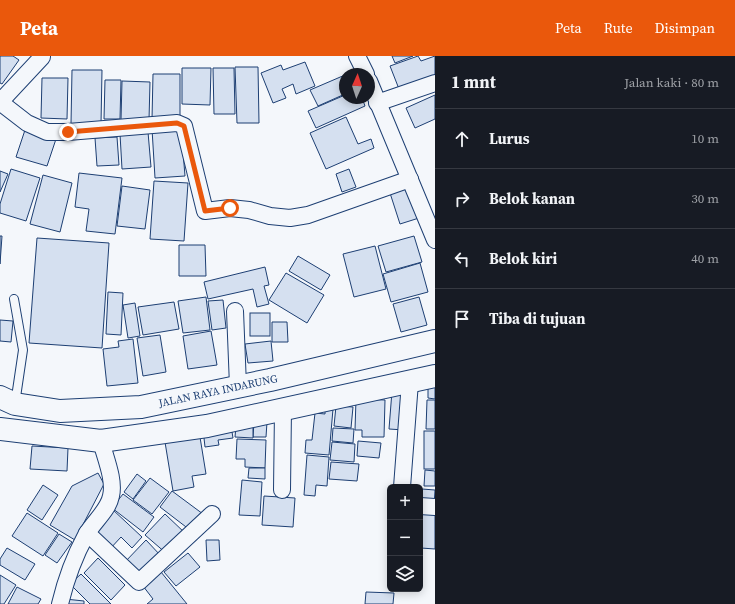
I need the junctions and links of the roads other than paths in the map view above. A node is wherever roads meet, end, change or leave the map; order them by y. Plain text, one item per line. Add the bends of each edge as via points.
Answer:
1 (357, 56) edge
2 (42, 57) dead end
3 (363, 68) edge
4 (435, 83) edge
5 (375, 98) edge
6 (0, 102) edge
7 (377, 103) junction
8 (410, 179) junction
9 (434, 236) edge
10 (14, 299) dead end
11 (235, 311) dead end
12 (435, 341) edge
13 (435, 376) edge
14 (410, 382) junction
15 (238, 386) junction
16 (7, 401) edge
17 (283, 409) junction
18 (0, 429) edge
19 (101, 441) junction
20 (402, 484) edge
21 (282, 490) dead end
22 (423, 506) edge
23 (435, 507) edge
24 (212, 514) dead end
25 (87, 533) junction
26 (60, 604) edge

1 - 3 street
2 - 6 street
4 - 7 street
5 - 7 street
6 - 8 street via 27,123 47,132 177,123 184,126 205,211 230,208 290,218
7 - 8 street
8 - 9 street
10 - 16 lane via 23,350
11 - 15 street
12 - 15 highway, JALAN RAYA INDARUNG
13 - 14 highway
14 - 17 highway
14 - 20 street
15 - 16 highway, JALAN RAYA INDARUNG via 141,407 60,411
17 - 19 highway via 208,426
17 - 21 street
18 - 19 highway
19 - 25 street via 112,496
22 - 23 street
24 - 25 street via 138,582
25 - 26 street via 69,569

